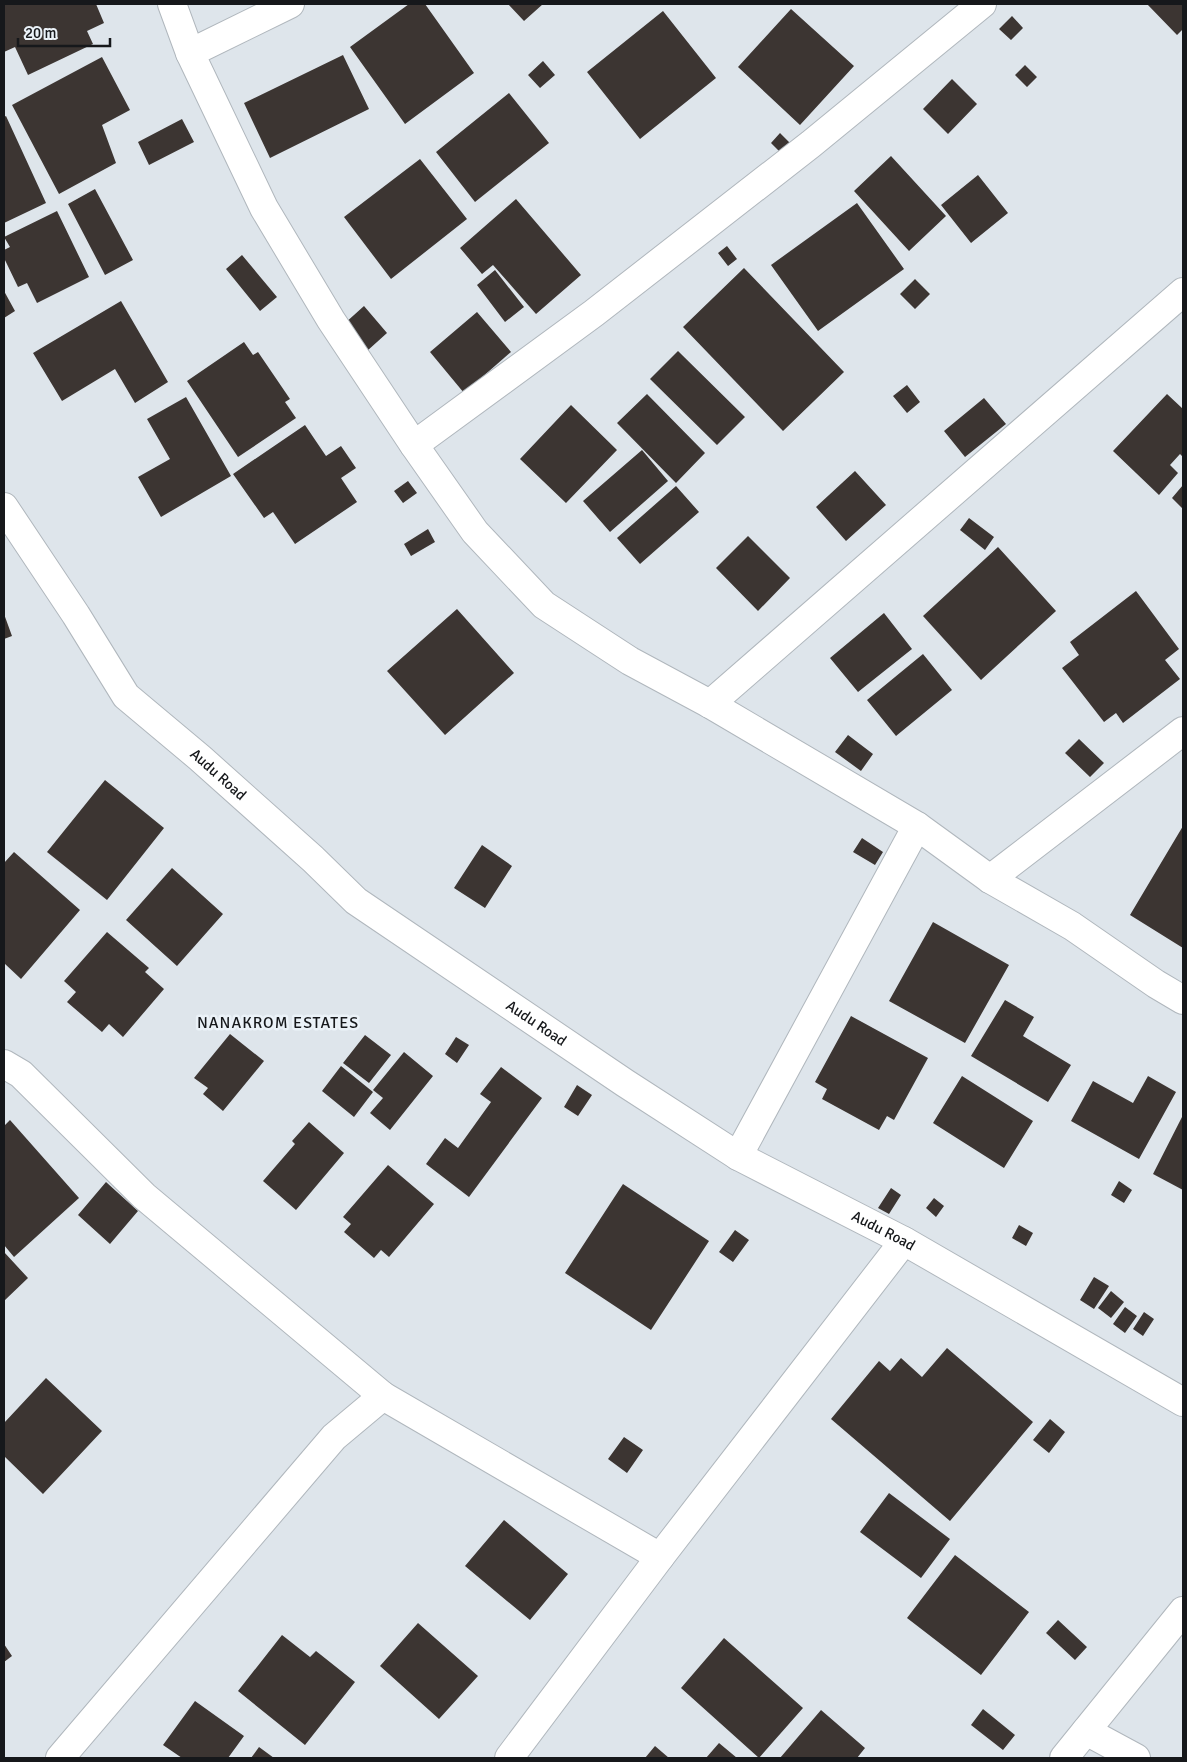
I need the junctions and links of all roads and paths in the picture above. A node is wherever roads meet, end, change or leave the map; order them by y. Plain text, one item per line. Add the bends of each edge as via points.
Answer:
1 (172, 4) edge
2 (290, 4) edge
3 (982, 4) edge
4 (190, 53) junction
5 (1183, 292) edge
6 (414, 445) junction
7 (4, 507) edge
8 (710, 704) junction
9 (1183, 731) edge
10 (917, 826) junction
11 (990, 879) junction
12 (1183, 1000) edge
13 (4, 1064) edge
14 (738, 1156) junction
15 (904, 1241) junction
16 (383, 1396) junction
17 (1183, 1402) edge
18 (660, 1557) junction
19 (1183, 1611) edge
20 (1086, 1731) junction
21 (60, 1758) edge
22 (509, 1758) edge
23 (1064, 1758) edge
24 (1136, 1758) edge

1 - 4 street
2 - 4 street
3 - 6 street via 811,144 594,313
4 - 6 street via 264,208 331,320
5 - 8 street
6 - 8 street via 475,532 544,605 630,662
7 - 14 street, Audu Road via 126,696 200,758 356,901
8 - 10 street
9 - 11 street
10 - 11 street
10 - 14 street
11 - 12 street via 1072,926
13 - 16 street via 21,1074 144,1196
14 - 15 street, Audu Road
15 - 17 street, Audu Road
15 - 18 street
16 - 18 street
16 - 21 street via 334,1437
18 - 22 street
19 - 20 street
20 - 23 street
20 - 24 street

